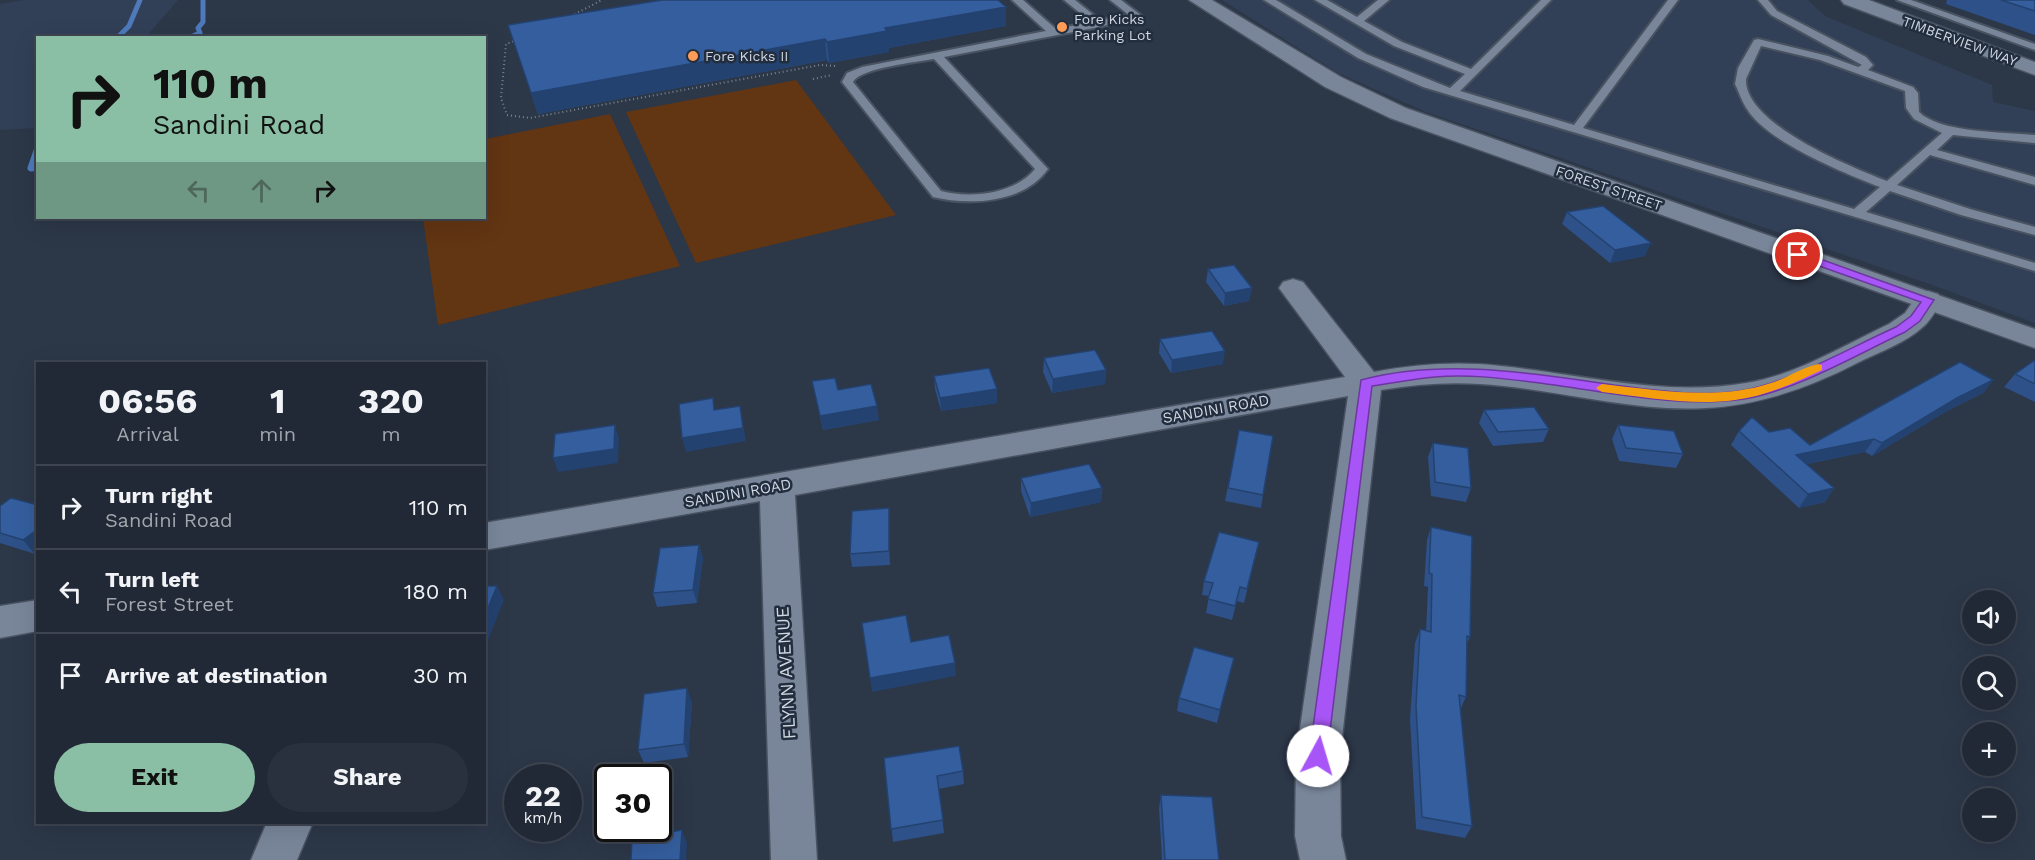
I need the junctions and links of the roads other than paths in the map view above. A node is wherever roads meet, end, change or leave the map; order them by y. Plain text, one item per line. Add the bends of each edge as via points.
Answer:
1 (1017, 0) edge
2 (1069, 0) edge
3 (1115, 0) edge
4 (1199, 0) edge
5 (1269, 0) edge
6 (1320, 0) edge
7 (1384, 0) edge
8 (1546, 0) edge
9 (1673, 0) edge
10 (1764, 0) edge
11 (1851, 0) edge
12 (1902, 0) edge
13 (1357, 22) junction
14 (1099, 24) junction
15 (1054, 32) junction
16 (2035, 47) edge
17 (935, 54) junction
18 (2035, 69) edge
19 (1861, 70) junction
20 (1472, 73) junction
21 (1452, 93) junction
22 (1576, 130) junction
23 (1950, 132) junction
24 (2035, 139) edge
25 (1928, 151) junction
26 (2035, 181) edge
27 (1888, 186) junction
28 (1857, 213) junction
29 (2035, 231) edge
30 (2035, 267) edge
31 (1293, 288) dead end
32 (1928, 300) junction
33 (2035, 339) edge
34 (1366, 383) junction
35 (777, 487) junction
36 (486, 537) edge
37 (36, 615) edge
38 (0, 622) edge
39 (289, 824) edge
40 (274, 860) edge
41 (794, 860) edge
42 (1323, 860) edge

1 - 15 lane
2 - 14 lane
3 - 14 lane via 1137,16
4 - 32 street, FOREST STREET via 1328,78 1398,113
5 - 21 lane via 1370,61
6 - 13 lane
7 - 13 lane
8 - 20 lane
9 - 22 lane
10 - 19 lane via 1774,14 1862,59 1868,65
11 - 18 street, TIMBERVIEW WAY
12 - 16 lane
13 - 20 lane via 1405,48
14 - 15 lane
15 - 17 lane
17 - 17 lane via 866,69 851,75 847,82 937,194 950,199 971,199 1025,185 1037,178 1042,169
19 - 23 lane via 1909,89 1915,113
19 - 27 lane via 1758,42 1740,82 1749,102 1779,132 1824,158
20 - 21 lane
21 - 22 lane
22 - 28 lane
23 - 24 lane
23 - 25 lane
25 - 26 lane
25 - 27 lane
27 - 28 lane
27 - 29 lane
28 - 30 lane
31 - 34 street
32 - 33 street, FOREST STREET
32 - 34 street, SANDINI ROAD via 1915,319 1900,330 1784,383 1746,394 1662,395 1473,373 1436,373
34 - 35 street, SANDINI ROAD
34 - 42 street via 1318,756 1317,814
35 - 36 street, SANDINI ROAD
35 - 41 street, FLYNN AVENUE
37 - 38 street
39 - 40 street

